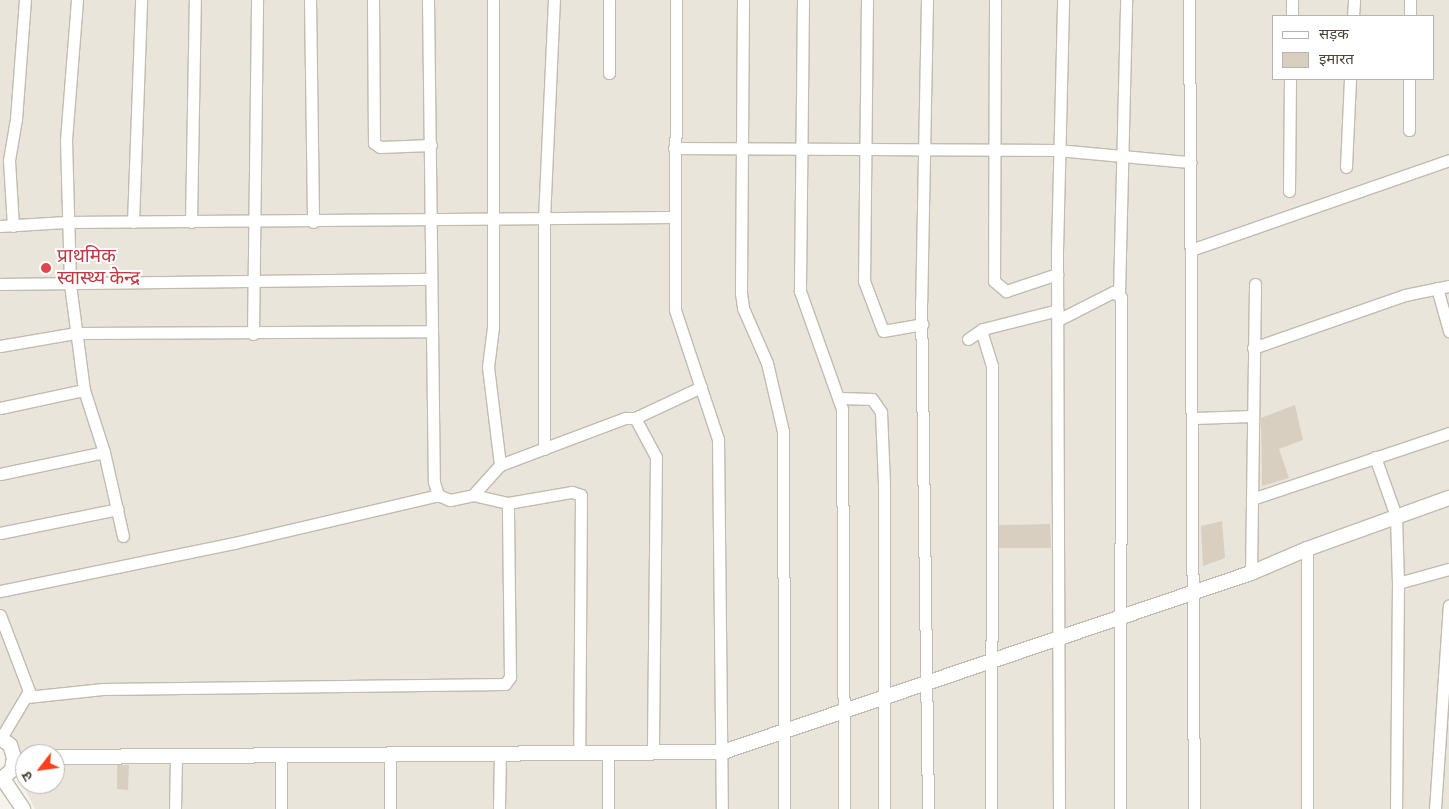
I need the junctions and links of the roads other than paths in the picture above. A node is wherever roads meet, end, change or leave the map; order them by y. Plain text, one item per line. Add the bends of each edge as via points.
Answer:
1 (25, 0) edge
2 (77, 0) edge
3 (141, 0) edge
4 (195, 0) edge
5 (257, 0) edge
6 (310, 0) edge
7 (373, 0) edge
8 (428, 0) edge
9 (493, 0) edge
10 (554, 0) edge
11 (610, 0) edge
12 (676, 0) edge
13 (743, 0) edge
14 (802, 0) edge
15 (866, 0) edge
16 (927, 0) edge
17 (996, 0) edge
18 (1063, 0) edge
19 (1126, 0) edge
20 (1189, 0) edge
21 (1292, 0) edge
22 (1354, 0) edge
23 (1410, 0) edge
24 (1292, 15) edge
25 (1353, 15) edge
26 (1410, 15) edge
27 (609, 73) dead end
28 (1290, 80) edge
29 (1350, 80) edge
30 (1409, 80) edge
31 (1409, 130) dead end
32 (430, 145) junction
33 (743, 146) junction
34 (674, 148) junction
35 (864, 149) junction
36 (801, 150) junction
37 (994, 150) junction
38 (924, 151) junction
39 (1060, 151) junction
40 (1124, 156) junction
41 (1449, 160) edge
42 (1190, 162) junction
43 (1346, 167) dead end
44 (1289, 191) dead end
45 (674, 217) junction
46 (432, 218) junction
47 (492, 218) junction
48 (544, 218) junction
49 (66, 222) junction
50 (133, 222) junction
51 (191, 222) junction
52 (254, 222) junction
53 (312, 222) junction
54 (0, 226) edge
55 (13, 226) junction
56 (1191, 250) junction
57 (1057, 274) junction
58 (430, 279) junction
59 (253, 281) junction
60 (0, 284) edge
61 (70, 284) junction
62 (1255, 284) dead end
63 (1449, 286) edge
64 (1437, 288) junction
65 (1119, 294) junction
66 (1058, 315) junction
67 (922, 324) junction
68 (981, 330) junction
69 (430, 331) junction
70 (1449, 331) edge
71 (75, 333) junction
72 (253, 334) junction
73 (968, 339) dead end
74 (0, 346) edge
75 (1253, 348) junction
76 (701, 387) junction
77 (84, 390) junction
78 (840, 398) junction
79 (0, 408) edge
80 (1252, 416) junction
81 (635, 418) junction
82 (1192, 418) junction
83 (1449, 433) edge
84 (544, 449) junction
85 (104, 452) junction
86 (1375, 457) junction
87 (500, 465) junction
88 (0, 474) edge
89 (438, 495) junction
90 (473, 495) junction
91 (1449, 498) edge
92 (1252, 499) junction
93 (508, 503) junction
94 (118, 509) junction
95 (1396, 516) junction
96 (0, 533) edge
97 (124, 536) dead end
98 (1307, 549) junction
99 (1449, 569) edge
100 (1251, 572) junction
101 (1398, 583) junction
102 (0, 591) edge
103 (1194, 591) junction
104 (1449, 604) edge
105 (0, 615) edge
106 (1120, 618) junction
107 (1059, 638) junction
108 (991, 661) junction
109 (927, 682) junction
110 (27, 697) junction
111 (885, 697) junction
112 (844, 711) junction
113 (783, 731) junction
114 (0, 738) edge
115 (15, 752) edge
116 (608, 752) junction
117 (723, 752) junction
118 (579, 753) junction
119 (652, 753) junction
120 (390, 754) junction
121 (500, 754) junction
122 (176, 756) junction
123 (281, 756) junction
124 (65, 757) edge
125 (15, 765) edge
126 (1, 780) edge
127 (23, 809) edge
128 (175, 809) edge
129 (281, 809) edge
130 (390, 809) edge
131 (499, 809) edge
132 (608, 809) edge
133 (722, 809) edge
134 (784, 809) edge
135 (844, 809) edge
136 (884, 809) edge
137 (928, 809) edge
138 (991, 809) edge
139 (1059, 809) edge
140 (1120, 809) edge
141 (1194, 809) edge
142 (1307, 809) edge
143 (1396, 809) edge
144 (1435, 809) edge

1 - 55 street via 16,119 9,160
2 - 49 street via 66,140
3 - 50 street
4 - 51 street
5 - 52 street
6 - 53 street
7 - 32 street via 374,144 380,147
8 - 32 street
9 - 47 street
10 - 48 street
11 - 27 street
12 - 34 street
13 - 33 street
14 - 36 street
15 - 35 street
16 - 38 street
17 - 37 street
18 - 39 street
19 - 40 street
20 - 42 street
21 - 24 street
22 - 25 street
23 - 26 street
28 - 44 street
29 - 43 street
30 - 31 street
32 - 46 street
33 - 34 street
33 - 36 street
33 - 113 street via 743,308 767,363 783,431
34 - 45 street
35 - 36 street
35 - 38 street
35 - 67 street via 862,261 867,294 883,331
36 - 78 street via 800,291
37 - 38 street
37 - 39 street
37 - 57 street via 994,281 1006,291
38 - 67 street
39 - 40 street
39 - 57 street
40 - 42 street
40 - 65 street
41 - 56 street
42 - 56 street
45 - 48 street
45 - 76 street via 675,310
46 - 47 street
46 - 53 street
46 - 58 street
47 - 48 street
47 - 87 street via 493,327 488,367
48 - 84 street
49 - 50 street
49 - 55 street
49 - 61 street
50 - 51 street
51 - 52 street
52 - 53 street
52 - 59 street
54 - 55 street
56 - 82 street
57 - 66 street
58 - 59 street
58 - 69 street
59 - 61 street
59 - 72 street
60 - 61 street
61 - 71 street
62 - 75 street
63 - 64 street
64 - 70 street
64 - 75 street via 1405,295
65 - 66 street via 1113,292
65 - 106 street
66 - 68 street
66 - 107 street
67 - 109 street
68 - 73 street
68 - 108 street via 992,365
69 - 72 street
69 - 89 street via 434,482
71 - 72 street
71 - 74 street
71 - 77 street
75 - 80 street
76 - 81 street
76 - 117 street via 718,439
77 - 79 street
77 - 85 street
78 - 111 street via 872,399 881,412
78 - 112 street
80 - 82 street
80 - 92 street
81 - 84 street via 625,418
81 - 119 street via 656,457
82 - 103 street
83 - 86 street
84 - 87 street
85 - 88 street
85 - 94 street
86 - 92 street
86 - 95 street
87 - 90 street
89 - 90 street via 450,500
89 - 102 street via 234,543
90 - 93 street
91 - 95 street
92 - 100 street
93 - 110 street via 510,677 505,684 102,689
93 - 118 street via 576,492 581,496
94 - 96 street
94 - 97 street
95 - 98 street
95 - 101 street
98 - 100 street
98 - 142 street
99 - 101 street
100 - 103 street
101 - 143 street
103 - 106 street
103 - 141 street
104 - 144 street
105 - 110 street via 27,679
106 - 107 street
106 - 140 street
107 - 108 street
107 - 139 street
108 - 109 street
108 - 138 street
109 - 111 street
109 - 137 street
110 - 114 street
111 - 112 street
111 - 136 street
112 - 113 street
112 - 135 street
113 - 117 street
113 - 134 street
114 - 115 street
116 - 118 street
116 - 119 street
116 - 132 street
117 - 119 street
117 - 133 street
118 - 121 street
120 - 121 street
120 - 123 street
120 - 130 street
121 - 131 street
122 - 123 street
122 - 124 street
122 - 128 street
123 - 129 street
125 - 126 street
126 - 127 street

